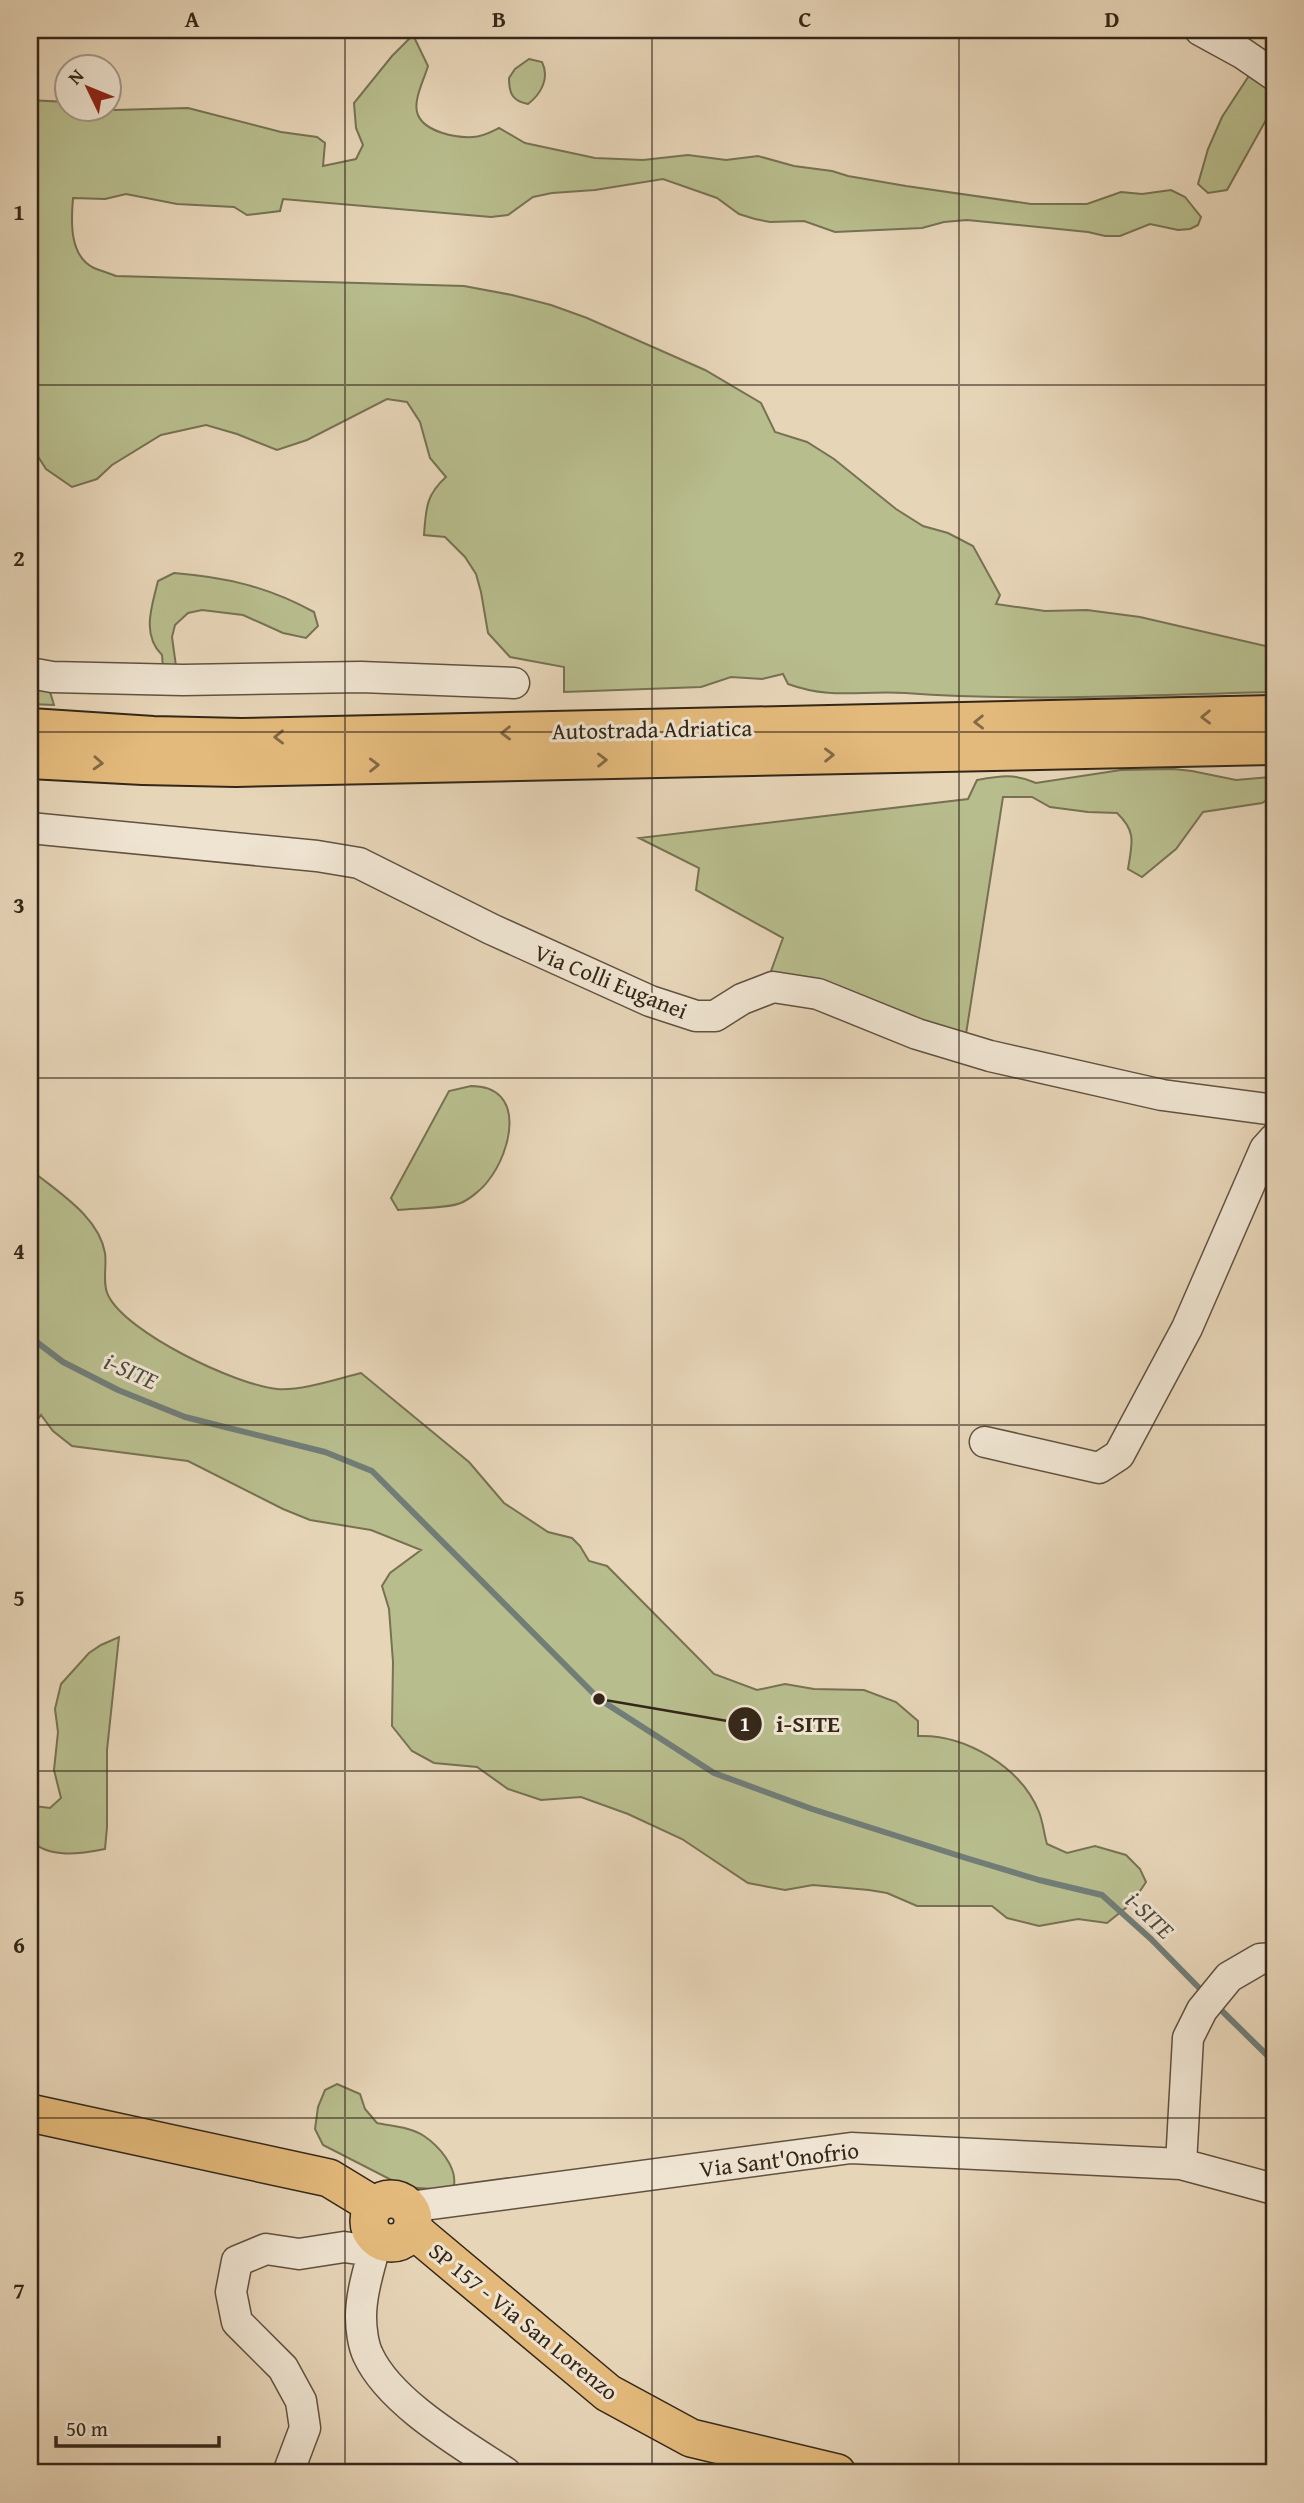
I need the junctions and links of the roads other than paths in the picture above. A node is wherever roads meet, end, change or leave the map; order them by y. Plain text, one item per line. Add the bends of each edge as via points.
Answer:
1 (1200, 30) edge
2 (1274, 75) edge
3 (30, 673) edge
4 (514, 683) dead end
5 (1274, 715) edge
6 (30, 728) edge
7 (1274, 745) edge
8 (30, 759) edge
9 (30, 828) edge
10 (1274, 1110) edge
11 (1274, 1139) edge
12 (985, 1442) dead end
13 (1274, 1958) edge
14 (30, 2113) edge
15 (1181, 2164) junction
16 (1274, 2189) edge
17 (389, 2226) junction
18 (288, 2473) edge
19 (506, 2473) edge
20 (837, 2473) edge

1 - 2 street
3 - 4 street via 183,680 361,677
5 -> 6 highway, Autostrada Adriatica via 242,738
8 -> 7 highway, Autostrada Adriatica via 236,767
9 - 10 street, Via Colli Euganei via 359,863 650,1002 696,1016 715,1016 774,987 818,994 917,1034 990,1056 1162,1095
11 - 12 street via 1265,1149 1187,1328 1119,1455 1098,1468
13 - 15 street via 1260,1959 1229,1977 1202,2010 1188,2038
14 - 17 main road, SP 157 - Via San Lorenzo via 329,2178
15 - 16 street, Via Sant'Onofrio
15 - 17 street, Via Sant'Onofrio via 851,2148
17 - 18 street, Via Sant'Onofrio via 344,2247 299,2254 266,2249 237,2261 231,2292 237,2322 283,2368 300,2401 305,2428
17 - 19 street via 361,2318 367,2353 388,2387
17 - 20 main road, SP 157 - Via San Lorenzo via 608,2393 691,2438

